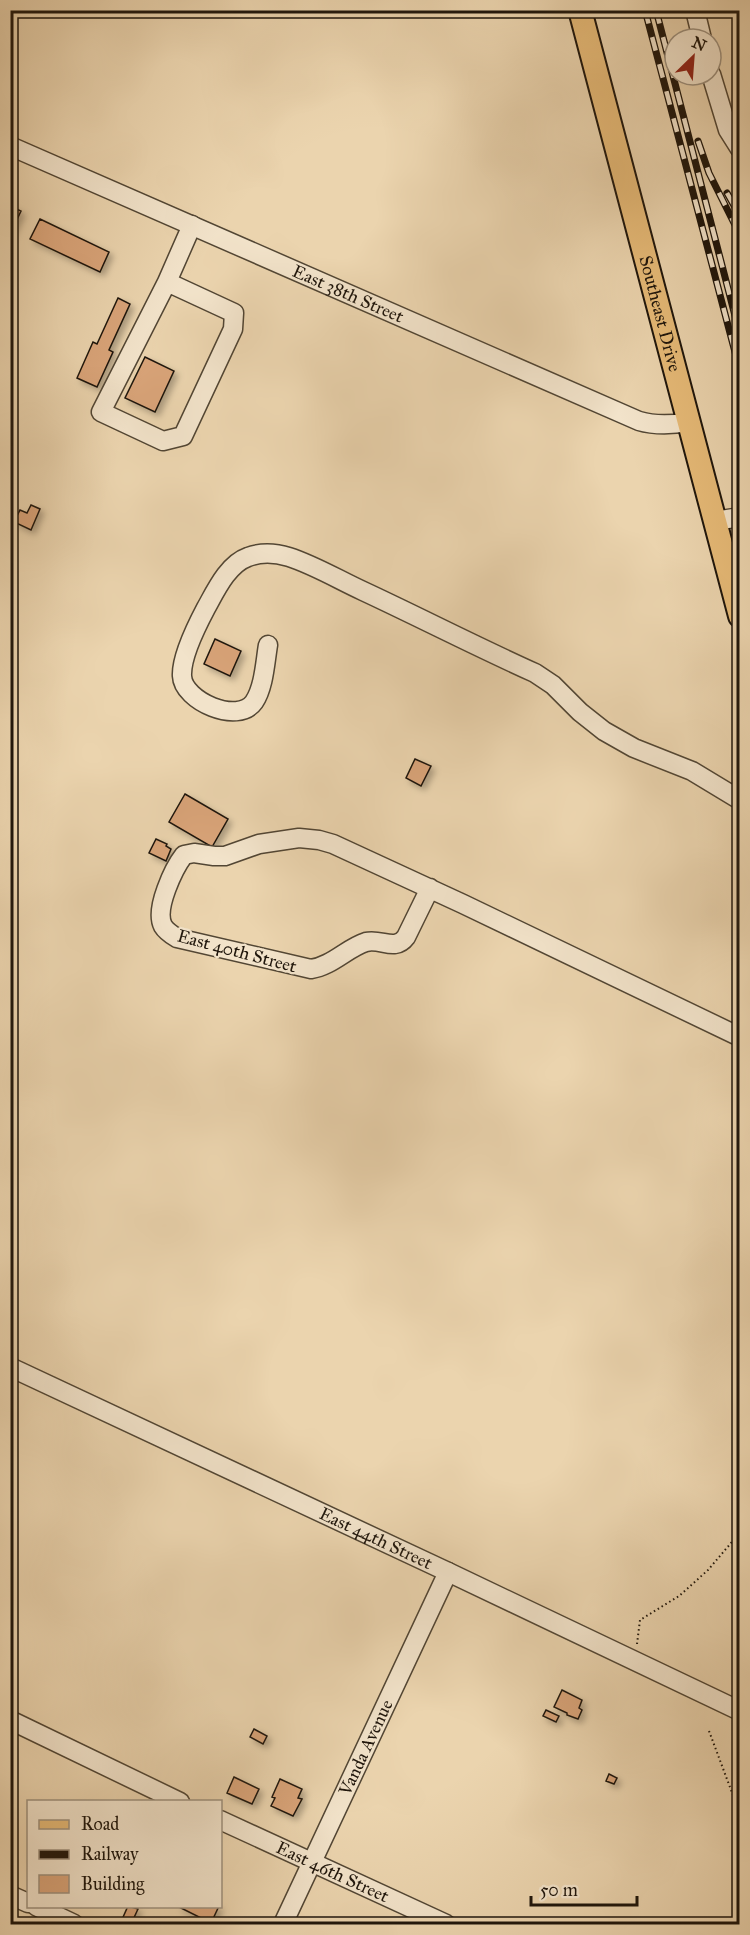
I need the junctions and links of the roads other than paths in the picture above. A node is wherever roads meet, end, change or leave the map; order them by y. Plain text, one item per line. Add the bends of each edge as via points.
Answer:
1 (580, 10) edge
2 (695, 10) edge
3 (699, 27) edge
4 (715, 87) edge
5 (10, 146) edge
6 (740, 149) edge
7 (192, 225) junction
8 (167, 282) junction
9 (689, 422) junction
10 (740, 517) edge
11 (715, 521) junction
12 (740, 616) edge
13 (268, 645) dead end
14 (740, 800) edge
15 (430, 888) junction
16 (740, 1037) edge
17 (10, 1367) edge
18 (448, 1572) junction
19 (740, 1711) edge
20 (10, 1720) edge
21 (176, 1800) edge
22 (222, 1821) edge
23 (313, 1862) junction
24 (10, 1894) edge
25 (27, 1902) edge
26 (40, 1908) edge
27 (74, 1924) edge
28 (283, 1924) edge
29 (446, 1924) edge

1 - 9 main road, Southeast Drive
2 - 3 street
4 - 6 street via 728,130
5 - 7 street, East 38th Street
7 - 8 street
7 - 9 street, East 38th Street via 639,421 650,425
8 - 8 street via 234,313 233,329 183,436 163,441 102,412
9 - 11 main road, Southeast Drive
10 - 11 street
11 - 12 main road, Southeast Drive
13 - 14 street via 259,691 247,709 233,712 216,708 186,689 182,666 204,611 226,576 248,557 281,555 535,673 604,731 634,748 692,771
15 - 15 street, East 40th Street via 401,943 366,942 311,969 177,938 167,931 161,918 166,893 184,855 225,856 260,844 299,838 333,844
15 - 16 street, East 40th Street
17 - 18 street, East 44th Street
18 - 19 street, East 44th Street
18 - 23 street, Vanda Avenue
20 - 21 street
22 - 23 street, East 46th Street
23 - 28 street, Vanda Avenue
23 - 29 street, East 46th Street
24 - 25 street
26 - 27 street

